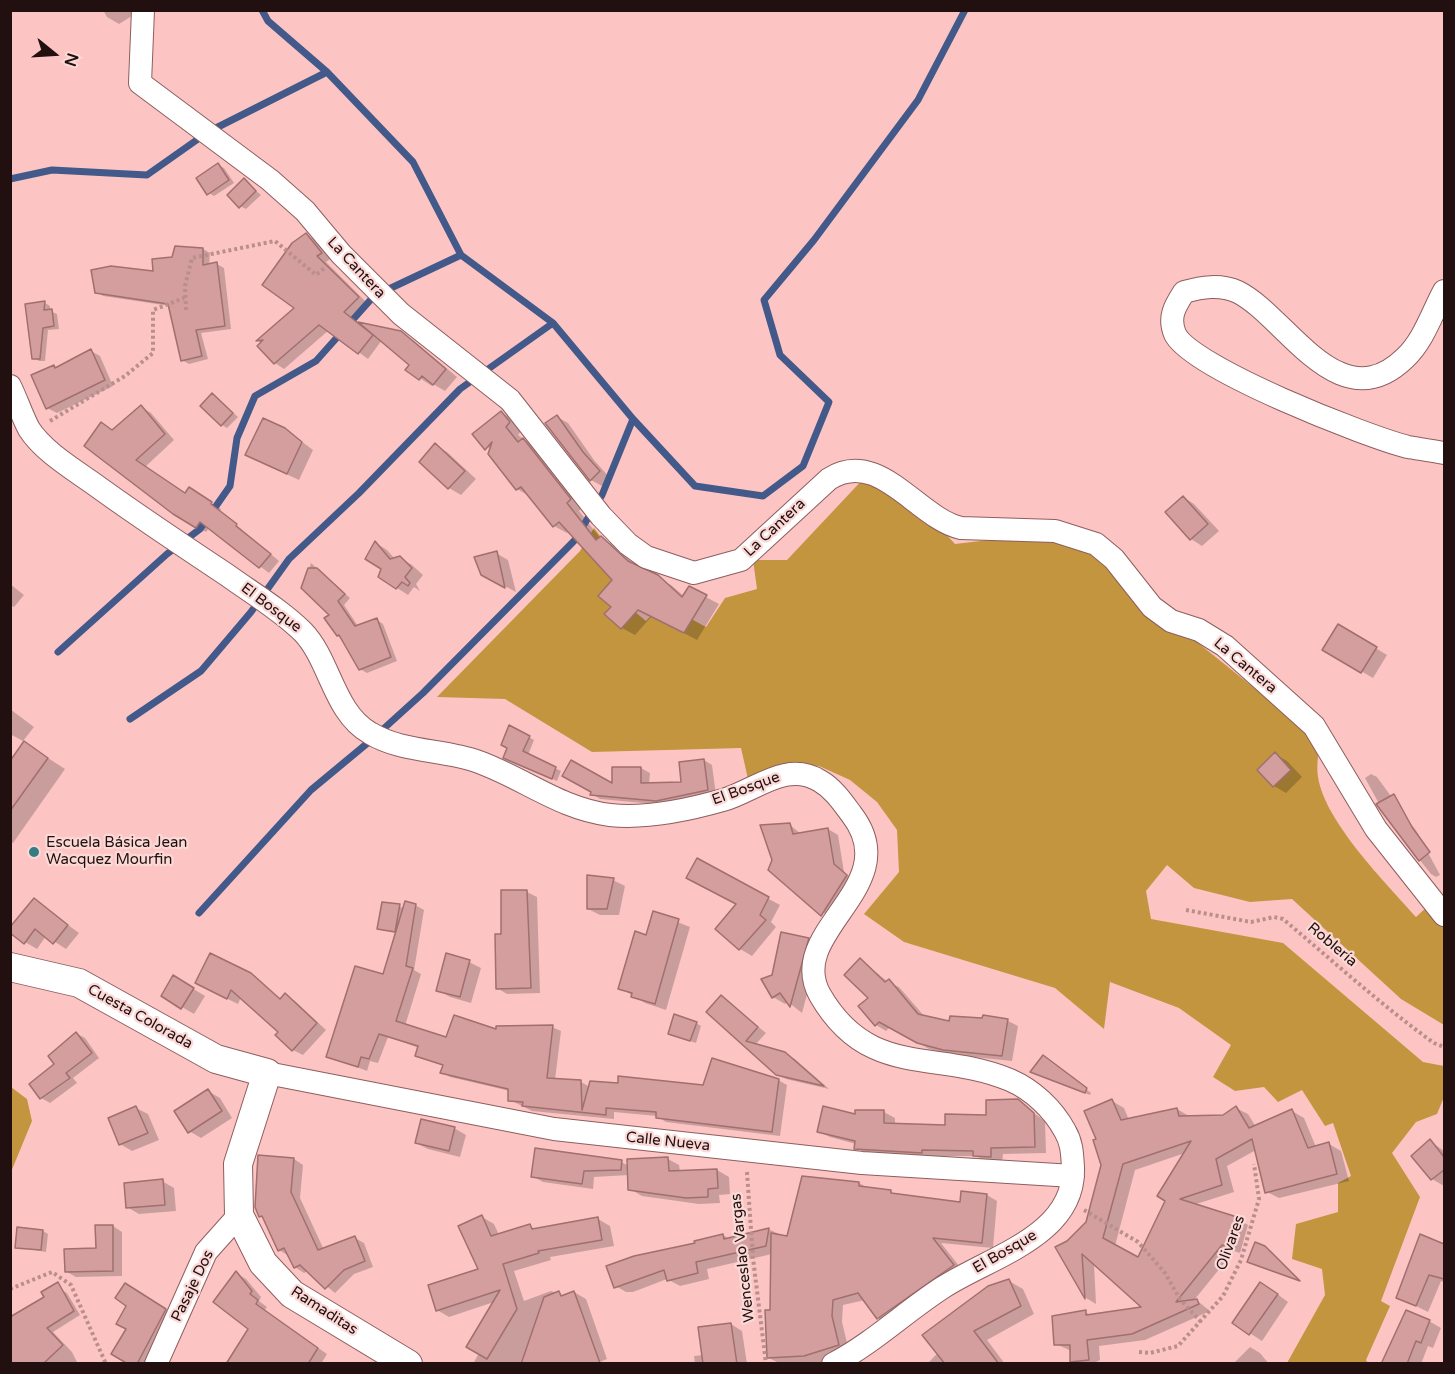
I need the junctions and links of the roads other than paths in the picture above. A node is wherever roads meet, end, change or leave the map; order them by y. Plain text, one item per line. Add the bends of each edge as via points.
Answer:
1 (143, 10) edge
2 (1444, 291) edge
3 (10, 386) edge
4 (1444, 453) edge
5 (1444, 915) edge
6 (10, 967) edge
7 (267, 1072) junction
8 (1073, 1176) junction
9 (239, 1215) junction
10 (156, 1364) edge
11 (408, 1364) edge
12 (833, 1364) edge

1 - 5 street, La Cantera via 140,82 270,180 305,211 400,314 510,400 601,516 646,557 694,573 741,560 841,471 881,477 947,525 1055,531 1096,544 1114,559 1152,607 1171,621 1199,630 1224,646 1314,726 1376,829
2 - 4 street via 1426,329 1406,358 1381,376 1355,377 1323,364 1238,292 1208,286 1184,292 1172,309 1172,323 1176,336 1207,362 1263,392 1407,446
3 - 8 street, El Bosque via 31,433 66,464 306,634 341,699 363,730 388,743 478,762 579,810 616,816 661,813 729,798 789,773 816,778 835,792 862,828 868,856 861,881 818,946 812,968 817,991 856,1038 898,1058 986,1070 1026,1089 1043,1102 1072,1143
6 - 7 street, Cuesta Colorada via 79,982 216,1059
7 - 8 street, Calle Nueva via 554,1129 862,1163
7 - 9 street, Ramaditas via 238,1164
8 - 12 street, El Bosque via 1067,1201 1042,1231 942,1288 861,1349
9 - 10 street, Pasaje Dos via 206,1252
9 - 11 street, Ramaditas via 263,1263 292,1294

